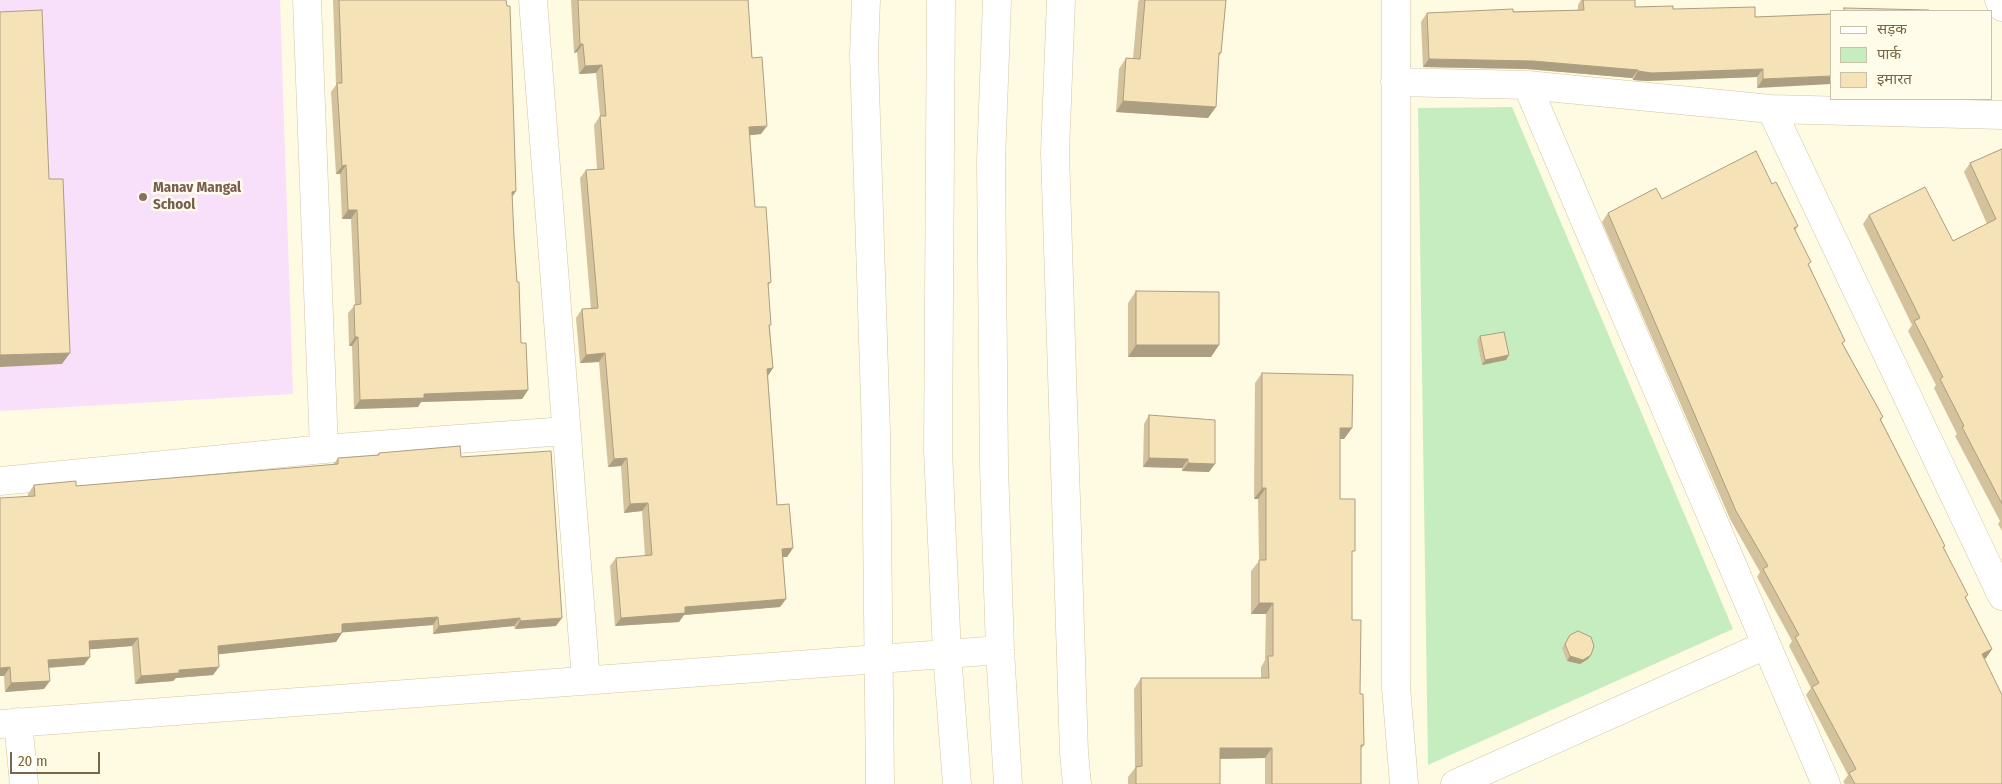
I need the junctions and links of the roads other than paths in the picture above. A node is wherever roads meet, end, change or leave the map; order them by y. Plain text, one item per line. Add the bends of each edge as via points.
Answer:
1 (307, 0) edge
2 (533, 0) edge
3 (866, 0) edge
4 (942, 0) edge
5 (997, 0) edge
6 (1061, 0) edge
7 (1396, 0) edge
8 (1999, 0) edge
9 (2002, 8) edge
10 (1395, 82) junction
11 (1527, 85) junction
12 (1771, 109) junction
13 (2002, 115) edge
14 (565, 431) junction
15 (324, 449) junction
16 (0, 481) edge
17 (2002, 596) edge
18 (1766, 645) junction
19 (1000, 650) junction
20 (947, 654) junction
21 (879, 659) junction
22 (586, 680) junction
23 (9, 723) edge
24 (24, 784) edge
25 (880, 784) edge
26 (957, 784) edge
27 (1008, 784) edge
28 (1077, 784) edge
29 (1404, 784) edge
30 (1455, 784) edge
31 (1826, 784) edge

1 - 15 street
2 - 14 street
3 - 21 street via 864,55 876,433
4 - 20 street via 938,450
5 - 19 street via 991,161 994,465
6 - 28 street via 1055,152
7 - 10 street
8 - 9 street
10 - 11 street
10 - 29 street via 1396,687
11 - 12 street
11 - 18 street
12 - 13 street
12 - 17 street
14 - 15 street
14 - 22 street
15 - 16 street
18 - 30 street
18 - 31 street
19 - 20 street
19 - 27 street
20 - 21 street
20 - 26 street
21 - 22 street
21 - 25 street
22 - 23 street
23 - 24 street

